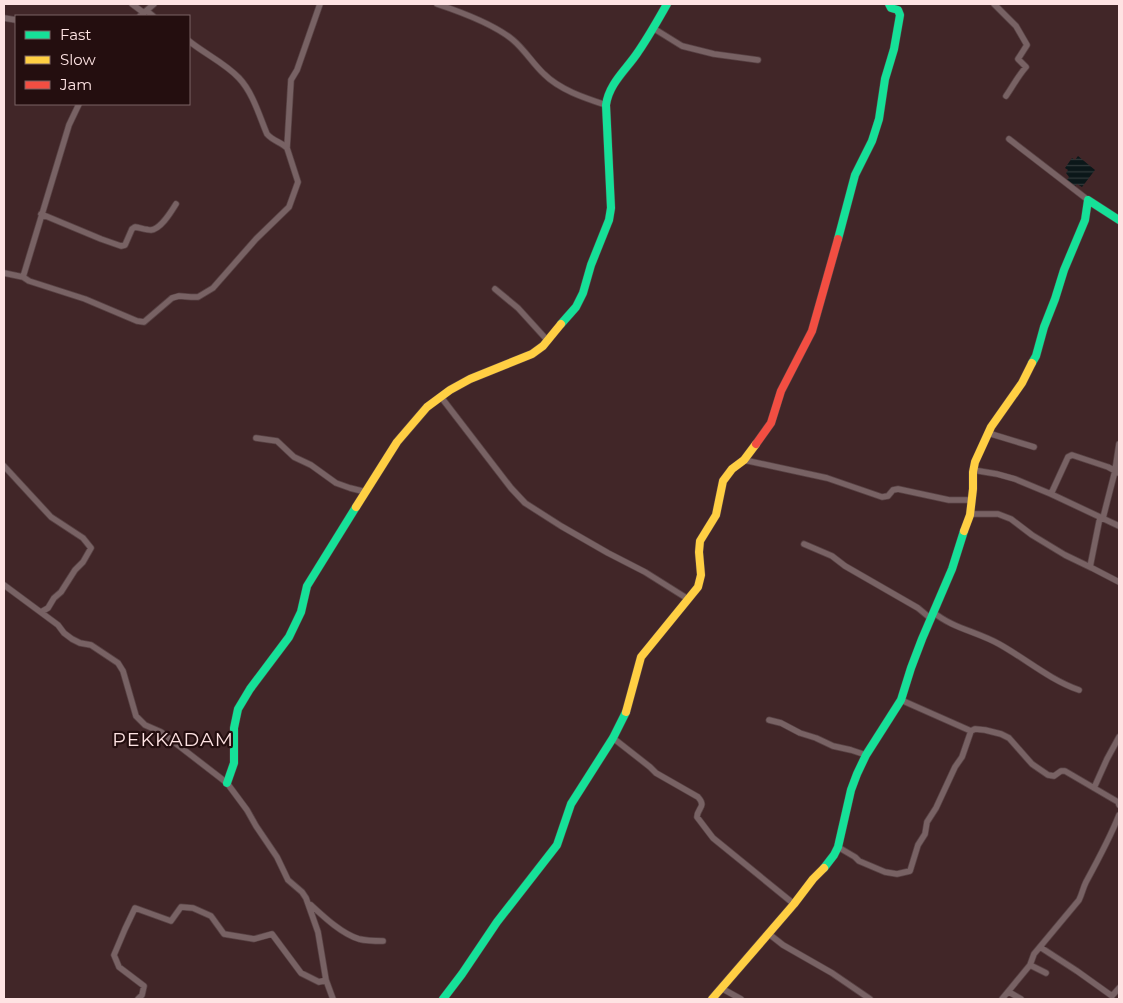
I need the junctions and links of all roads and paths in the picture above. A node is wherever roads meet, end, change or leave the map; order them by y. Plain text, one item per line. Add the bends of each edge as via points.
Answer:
1 (132, 4) edge
2 (154, 4) edge
3 (320, 4) edge
4 (437, 4) edge
5 (667, 4) edge
6 (889, 4) edge
7 (994, 4) edge
8 (143, 13) edge
9 (653, 28) junction
10 (190, 42) edge
11 (758, 60) dead end
12 (1006, 96) dead end
13 (78, 105) edge
14 (606, 105) junction
15 (1009, 139) dead end
16 (287, 148) junction
17 (1088, 200) junction
18 (176, 204) dead end
19 (41, 214) junction
20 (1119, 220) edge
21 (4, 274) edge
22 (23, 277) junction
23 (495, 289) dead end
24 (548, 341) junction
25 (441, 397) junction
26 (988, 433) junction
27 (256, 438) dead end
28 (1119, 444) edge
29 (1034, 447) dead end
30 (744, 460) junction
31 (4, 466) edge
32 (973, 470) junction
33 (1117, 472) edge
34 (366, 492) junction
35 (1051, 494) junction
36 (972, 500) junction
37 (970, 514) junction
38 (1102, 518) junction
39 (1119, 526) edge
40 (804, 544) dead end
41 (1090, 567) junction
42 (1119, 582) edge
43 (4, 585) edge
44 (688, 599) junction
45 (41, 612) junction
46 (932, 615) junction
47 (1079, 690) dead end
48 (901, 700) junction
49 (769, 720) dead end
50 (971, 731) junction
51 (1119, 737) edge
52 (614, 738) junction
53 (866, 755) junction
54 (227, 783) junction
55 (1094, 788) junction
56 (1119, 805) edge
57 (1119, 815) edge
58 (838, 847) junction
59 (309, 904) junction
60 (794, 904) junction
61 (769, 934) junction
62 (383, 941) dead end
63 (1040, 947) junction
64 (1030, 965) junction
65 (1046, 973) dead end
66 (326, 980) junction
67 (721, 988) junction
68 (1119, 988) edge
69 (1009, 992) junction
70 (138, 999) edge
71 (333, 999) edge
72 (443, 999) edge
73 (712, 999) edge
74 (742, 999) edge
75 (870, 999) edge
76 (1002, 999) edge
77 (1021, 999) edge

1 - 8 street
2 - 8 street
3 - 16 street via 291,80
4 - 14 street via 466,14 500,32 513,40 546,76 562,87
5 - 9 street
6 - 30 street via 900,14 879,119 855,176 812,331 781,391 771,423
7 - 12 street via 1016,26 1027,46 1018,59 1026,67
9 - 11 street via 682,46
9 - 14 street via 609,90
10 - 16 street via 240,79 267,134
13 - 19 street
14 - 24 street via 609,220 576,307
15 - 17 street
16 - 22 street via 298,182 289,207 213,288 198,297 172,298 144,322
17 - 20 street
17 - 26 street via 1087,214 1064,270 1036,356
18 - 19 street via 159,227 147,230 135,227 125,245 121,246
19 - 22 street
21 - 22 street
23 - 24 street via 518,308
24 - 25 street via 532,354 470,379
25 - 34 street via 427,407 397,442
25 - 44 street via 525,503
26 - 29 street
26 - 32 street
27 - 34 street via 277,442 294,457 336,483
28 - 33 street
30 - 36 street via 827,478 882,497 898,489 949,500
30 - 44 street via 723,479 716,516 700,542 701,580
31 - 45 street via 51,517 83,538 91,548 61,592
32 - 35 street via 1015,479
32 - 36 street
33 - 35 street via 1072,455 1068,457
33 - 38 street
34 - 54 street via 307,586 301,612 289,637 238,709 234,728 234,763
35 - 38 street
36 - 37 street
37 - 41 street via 998,514 1011,519 1032,535
37 - 46 street via 952,570
38 - 39 street
38 - 41 street
40 - 46 street via 832,556
41 - 42 street
43 - 45 street
44 - 52 street via 641,657 627,711
45 - 54 street via 72,639 91,645 118,663 136,716
46 - 47 street via 997,642 1046,674
46 - 48 street
48 - 50 street
48 - 53 street
49 - 53 street via 833,746
50 - 55 street via 1001,734 1009,738 1032,764 1048,774 1054,776 1064,770
50 - 58 street via 962,757 927,822 910,872 885,872 859,862
51 - 55 street
52 - 60 street via 656,773 698,797 702,808 697,817 713,838
52 - 72 street via 571,804 557,844
53 - 58 street via 851,790
54 - 59 street via 247,810 288,880 302,892
55 - 56 street
57 - 63 street via 1079,900
58 - 60 street
59 - 62 street via 357,939
59 - 66 street via 318,932
60 - 61 street
61 - 67 street
61 - 75 street
63 - 64 street
63 - 68 street via 1112,996
64 - 65 street
64 - 69 street
66 - 70 street via 319,982 301,974 272,934 254,939 224,934 212,916 193,908 181,908 171,921 135,908 114,955 119,967 144,986
66 - 71 street
67 - 73 street
67 - 74 street
69 - 76 street
69 - 77 street

